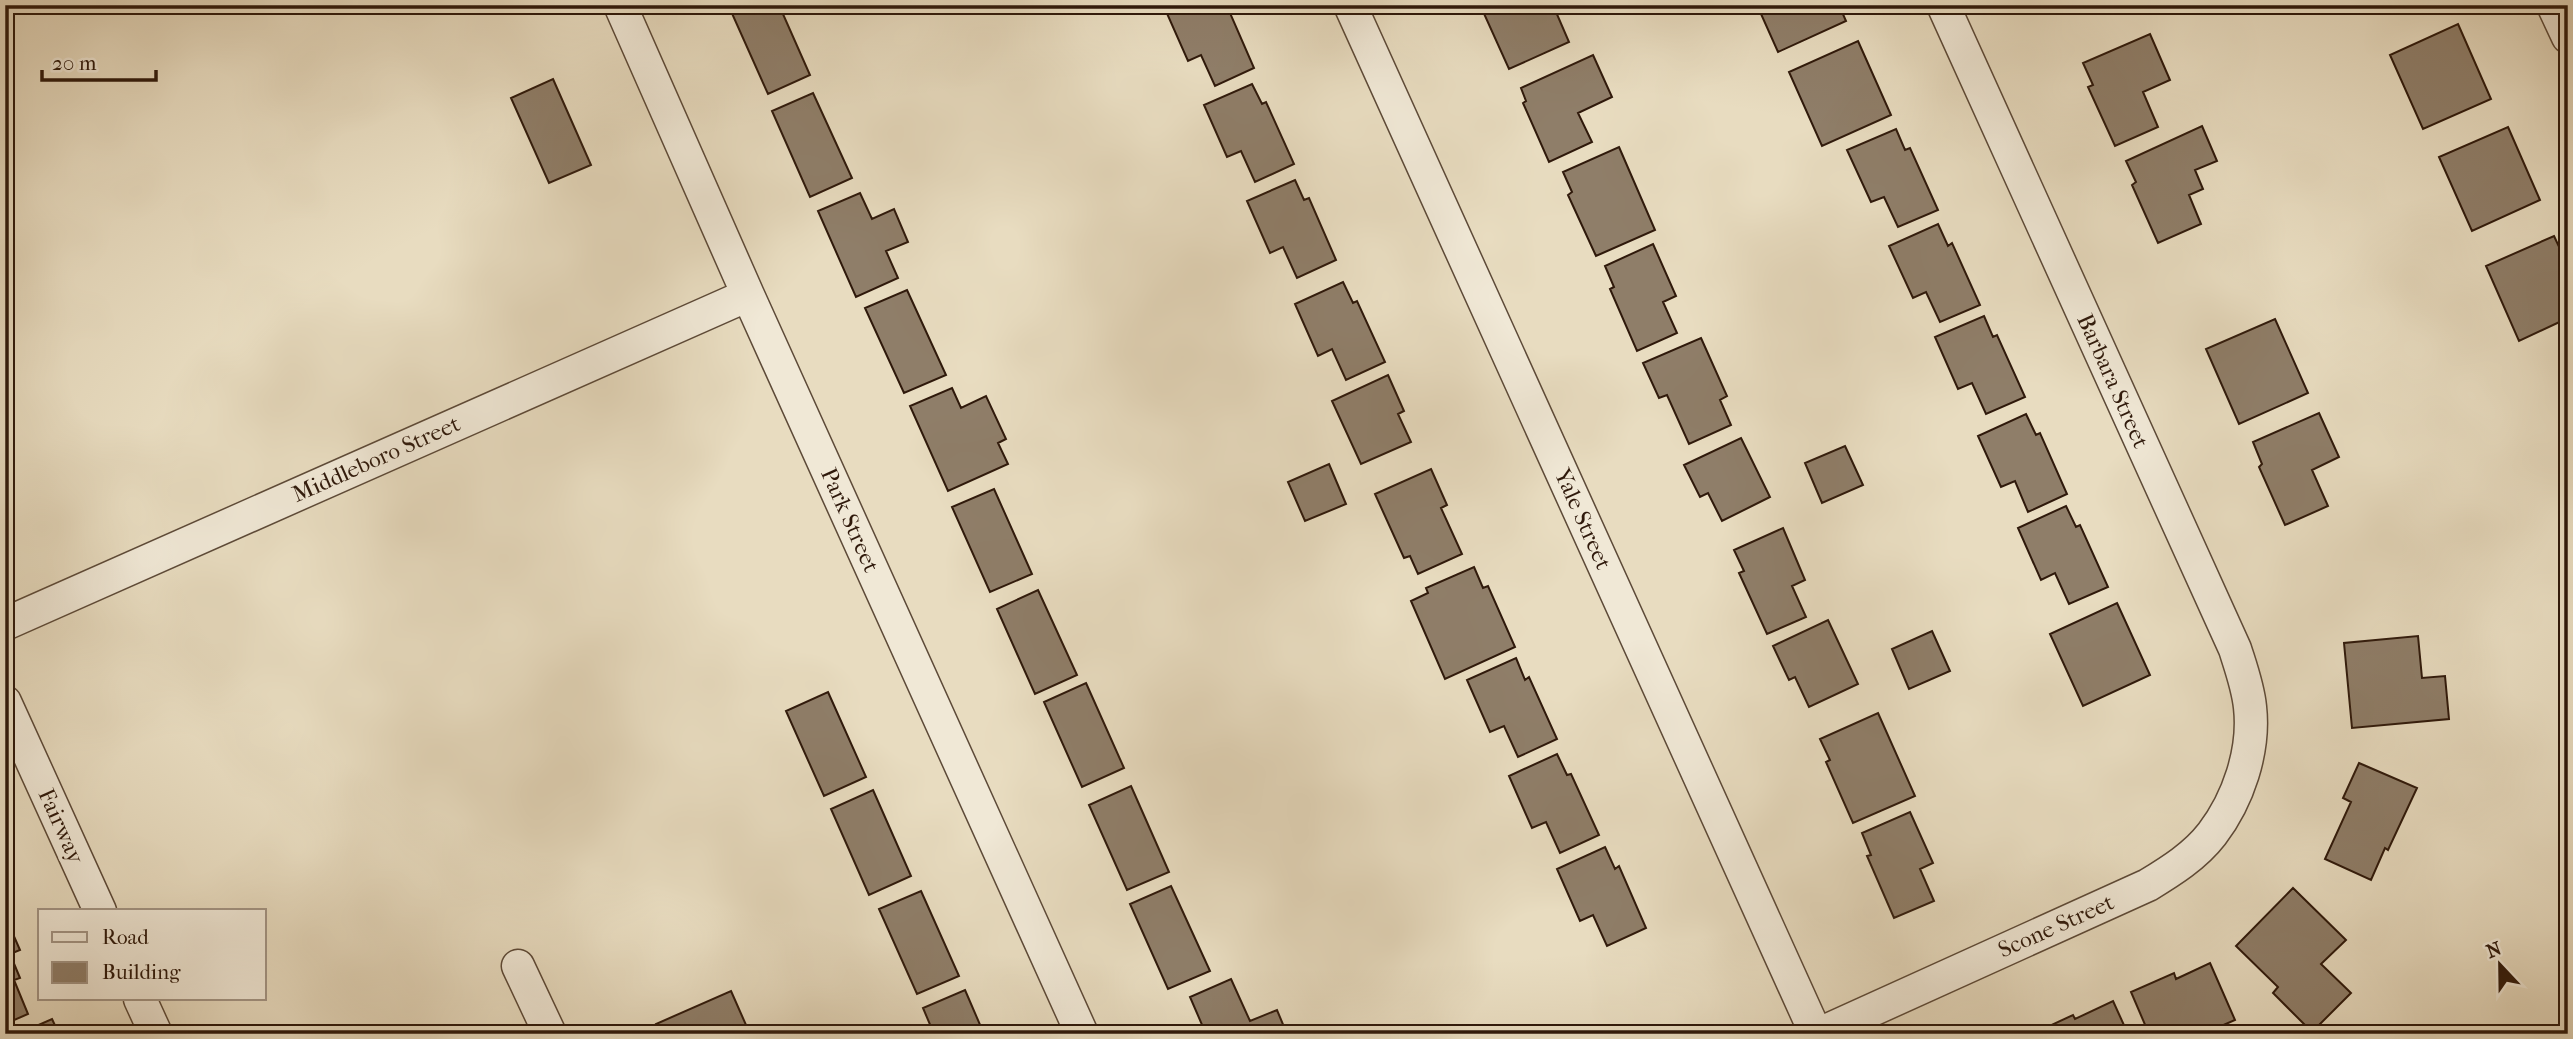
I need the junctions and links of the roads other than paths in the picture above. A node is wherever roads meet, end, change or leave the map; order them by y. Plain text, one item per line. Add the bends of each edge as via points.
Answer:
1 (620, 5) edge
2 (1350, 5) edge
3 (1943, 5) edge
4 (2553, 5) edge
5 (2568, 37) edge
6 (748, 295) junction
7 (5, 624) edge
8 (5, 702) edge
9 (2245, 764) joint
10 (99, 909) edge
11 (518, 966) dead end
12 (140, 1000) edge
13 (156, 1034) edge
14 (550, 1034) edge
15 (1082, 1034) edge
16 (1817, 1034) edge

1 - 6 street, Park Street
2 - 16 street, Yale Street
3 - 9 street, Barbara Street via 2235,649 2250,710
4 - 5 street
6 - 7 street, Middleboro Street
6 - 15 street, Park Street
8 - 10 street, Fairway
9 - 16 street, Scone Street via 2235,797 2211,835 2179,866 2148,885
11 - 14 street
12 - 13 street

